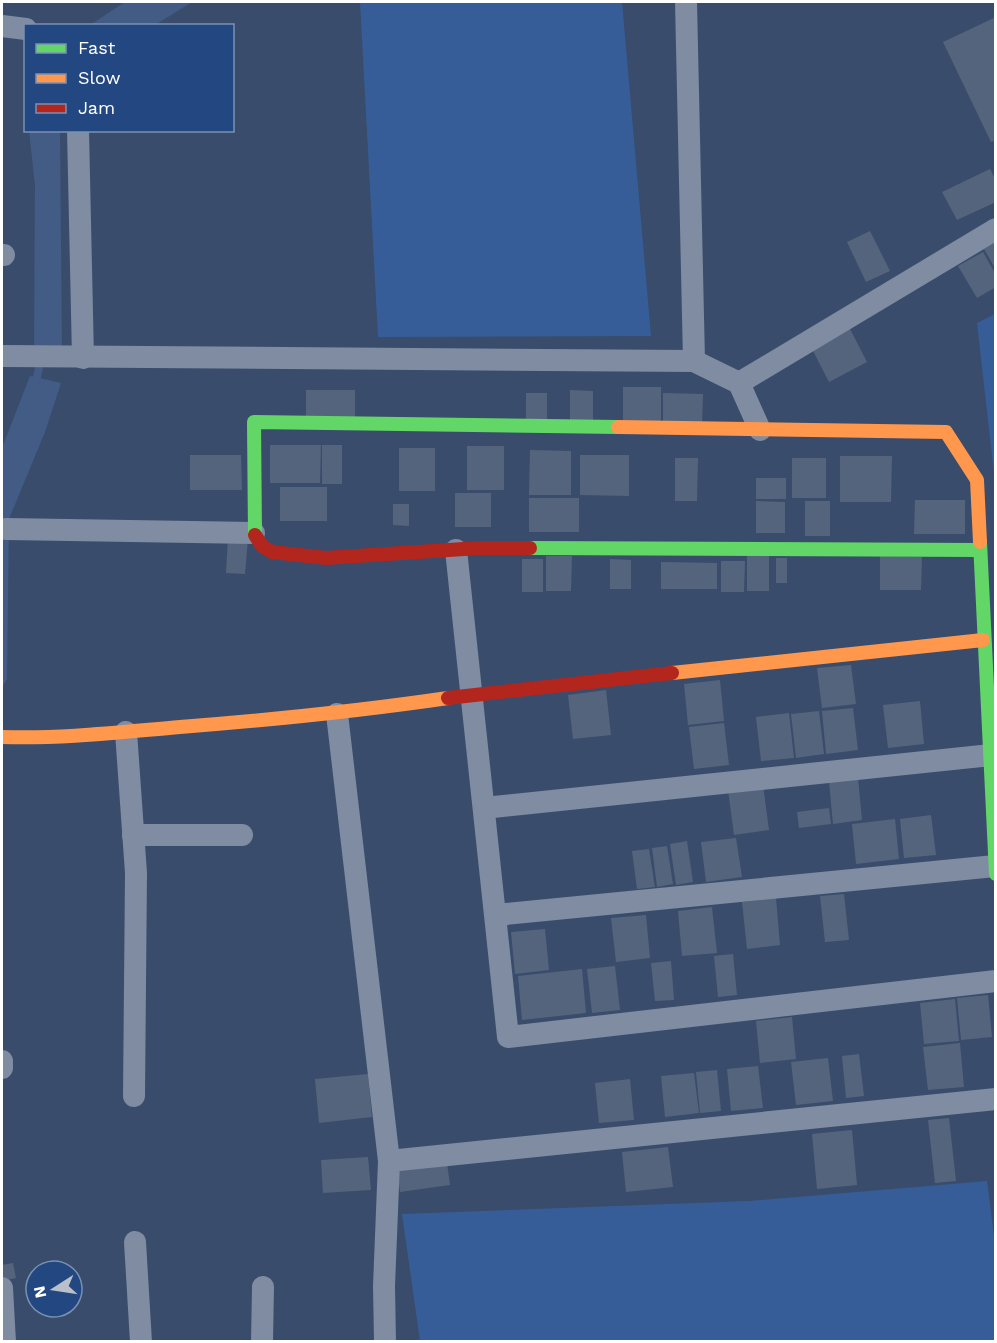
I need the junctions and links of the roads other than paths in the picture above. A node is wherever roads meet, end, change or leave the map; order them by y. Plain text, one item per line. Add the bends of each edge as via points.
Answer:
1 (686, 2) edge
2 (2, 26) edge
3 (24, 29) edge
4 (78, 132) edge
5 (996, 229) edge
6 (2, 356) edge
7 (83, 358) junction
8 (694, 362) junction
9 (739, 383) junction
10 (760, 430) junction
11 (6, 529) dead end
12 (254, 533) junction
13 (456, 550) junction
14 (979, 550) junction
15 (983, 640) junction
16 (472, 695) junction
17 (337, 714) junction
18 (126, 732) junction
19 (2, 737) edge
20 (991, 755) junction
21 (484, 808) junction
22 (133, 835) junction
23 (243, 835) dead end
24 (995, 866) edge
25 (996, 874) edge
26 (496, 915) junction
27 (996, 981) edge
28 (2, 1061) edge
29 (2, 1068) edge
30 (134, 1096) dead end
31 (996, 1099) edge
32 (389, 1161) junction
33 (135, 1242) dead end
34 (263, 1287) dead end
35 (3, 1288) edge
36 (5, 1341) edge
37 (141, 1341) edge
38 (262, 1341) edge
39 (385, 1341) edge

1 - 8 street
2 - 3 street
4 - 7 street
5 - 9 street
6 - 7 street
7 - 8 street
8 - 9 street
9 - 10 street
10 - 12 street via 254,422
10 - 14 street via 946,432 977,480
11 - 12 street
12 - 13 street via 262,546 272,552 326,558
13 - 14 street
13 - 16 street
14 - 15 street
15 - 16 street
15 - 20 street
16 - 17 street
16 - 21 street
17 - 18 street
17 - 32 street
18 - 19 street
18 - 22 street
20 - 21 street
20 - 24 street
21 - 26 street
22 - 23 street
22 - 30 street
24 - 25 street
24 - 26 street
26 - 27 street via 508,1037
28 - 29 street
31 - 32 street
32 - 39 street
33 - 37 street
34 - 38 street
35 - 36 street

